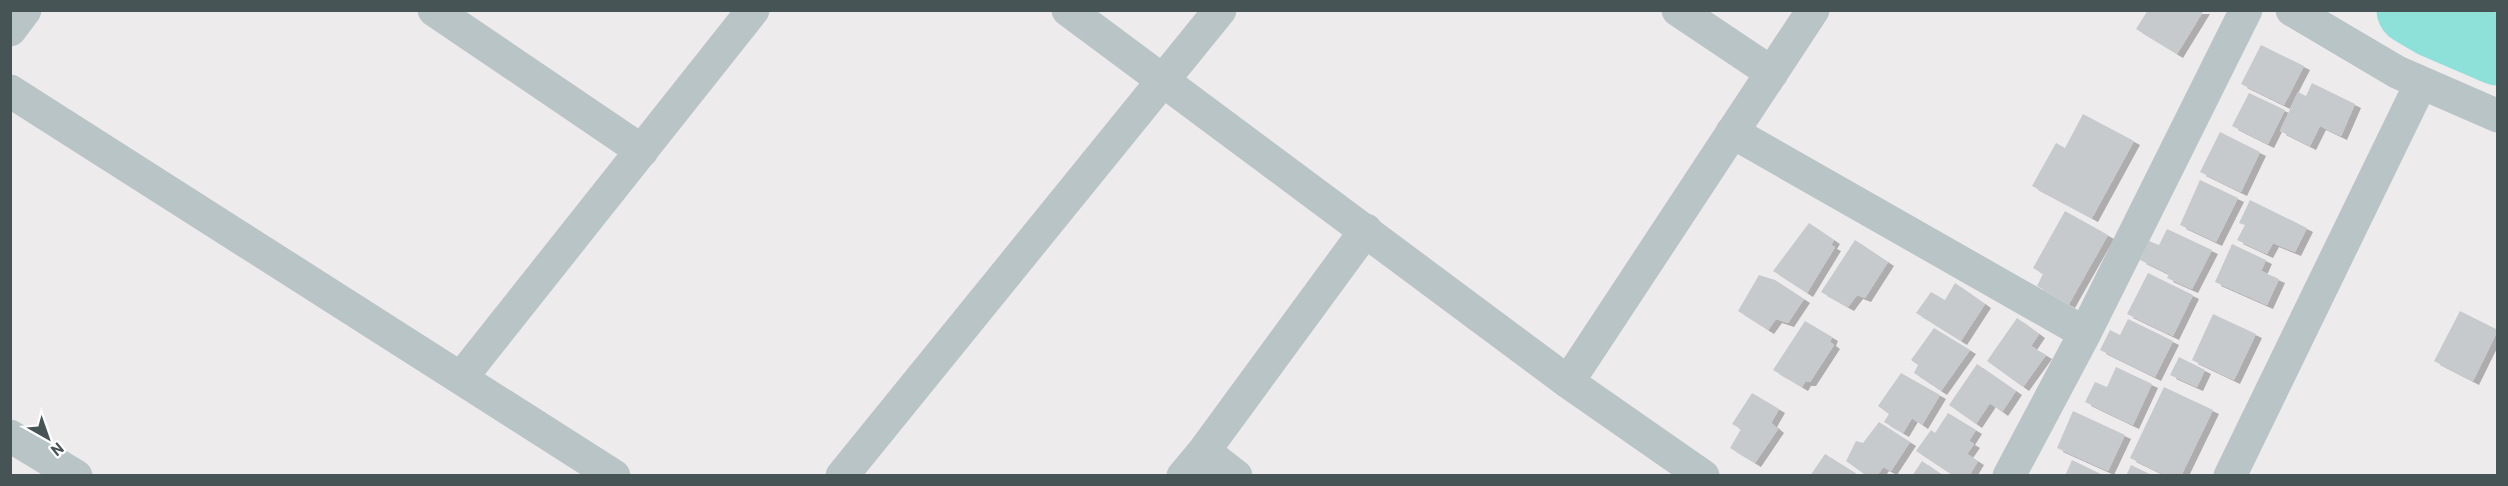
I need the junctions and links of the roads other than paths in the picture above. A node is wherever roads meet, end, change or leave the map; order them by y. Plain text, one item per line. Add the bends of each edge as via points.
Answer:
1 (25, 10) edge
2 (434, 10) edge
3 (753, 10) edge
4 (1068, 10) edge
5 (1220, 10) edge
6 (1678, 10) edge
7 (1812, 10) edge
8 (2246, 10) edge
9 (2292, 10) edge
10 (10, 30) edge
11 (1772, 73) junction
12 (1163, 81) junction
13 (2421, 83) junction
14 (10, 91) edge
15 (2498, 116) edge
16 (1732, 132) junction
17 (642, 151) junction
18 (1366, 230) junction
19 (2085, 333) junction
20 (461, 378) junction
21 (1568, 382) junction
22 (10, 436) edge
23 (1204, 451) junction
24 (76, 476) edge
25 (614, 476) edge
26 (842, 476) edge
27 (1184, 476) edge
28 (1236, 476) edge
29 (1703, 476) edge
30 (2009, 476) edge
31 (2230, 476) edge

1 - 10 street
2 - 17 street
3 - 17 street
4 - 12 street
5 - 12 street
6 - 11 street
7 - 11 street
8 - 19 street
9 - 13 street
11 - 16 street
12 - 18 street
12 - 26 street
13 - 15 street
13 - 31 street
14 - 20 street
16 - 19 street
16 - 21 street
17 - 20 street
18 - 21 street
18 - 23 street
19 - 30 street
20 - 25 street
21 - 29 street
22 - 24 street
23 - 27 street
23 - 28 street

